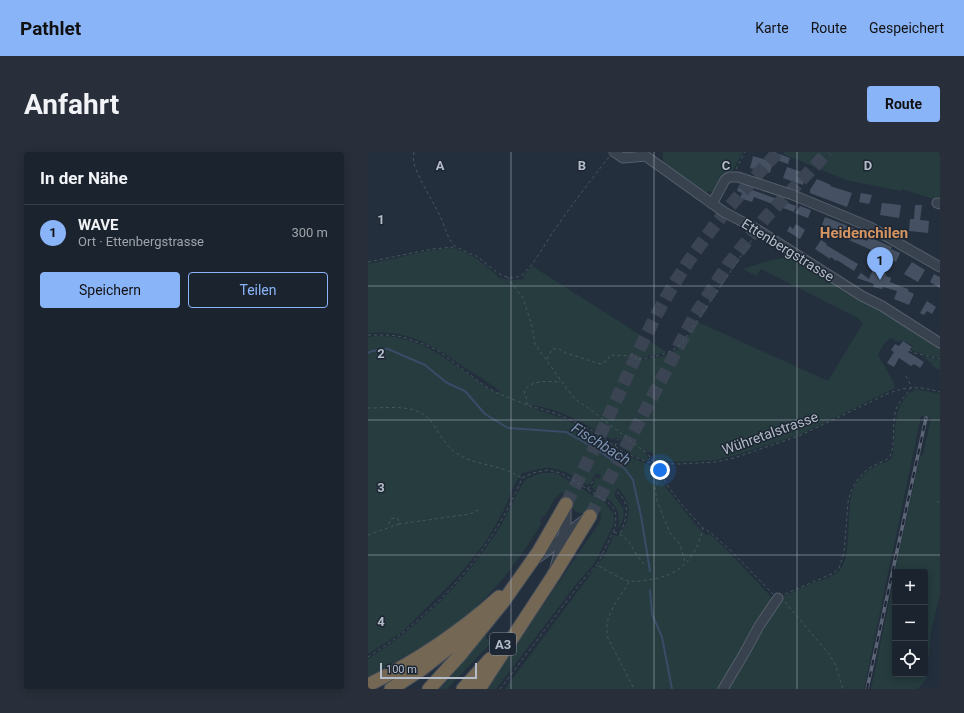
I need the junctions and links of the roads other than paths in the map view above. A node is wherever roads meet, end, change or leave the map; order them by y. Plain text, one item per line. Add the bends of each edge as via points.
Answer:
1 (614, 152) edge
2 (643, 154) edge
3 (712, 204) junction
4 (940, 267) edge
5 (940, 343) edge
6 (566, 504) joint
7 (590, 516) joint
8 (563, 537) junction
9 (531, 562) junction
10 (553, 576) junction
11 (520, 578) junction
12 (540, 596) junction
13 (775, 596) road end
14 (503, 602) junction
15 (368, 685) edge
16 (391, 689) edge
17 (429, 689) edge
18 (463, 689) edge
19 (479, 689) edge
20 (723, 689) edge

1 - 2 street via 623,158
2 - 3 street, Ettenbergstrasse
3 - 4 street via 725,180 734,176 793,195 870,227
3 - 5 street, Ettenbergstrasse
6 - 8 street
6 - 9 highway, A3
7 - 8 street
7 - 10 highway, A3
8 - 9 street
8 - 10 street
9 - 11 highway, A3
10 - 12 highway, A3
11 - 14 highway, A3
11 - 15 highway, A3 via 482,612 418,658
12 - 18 highway, A3
12 - 19 highway, A3
13 - 20 street
14 - 16 highway, A3 via 450,648
14 - 17 highway

